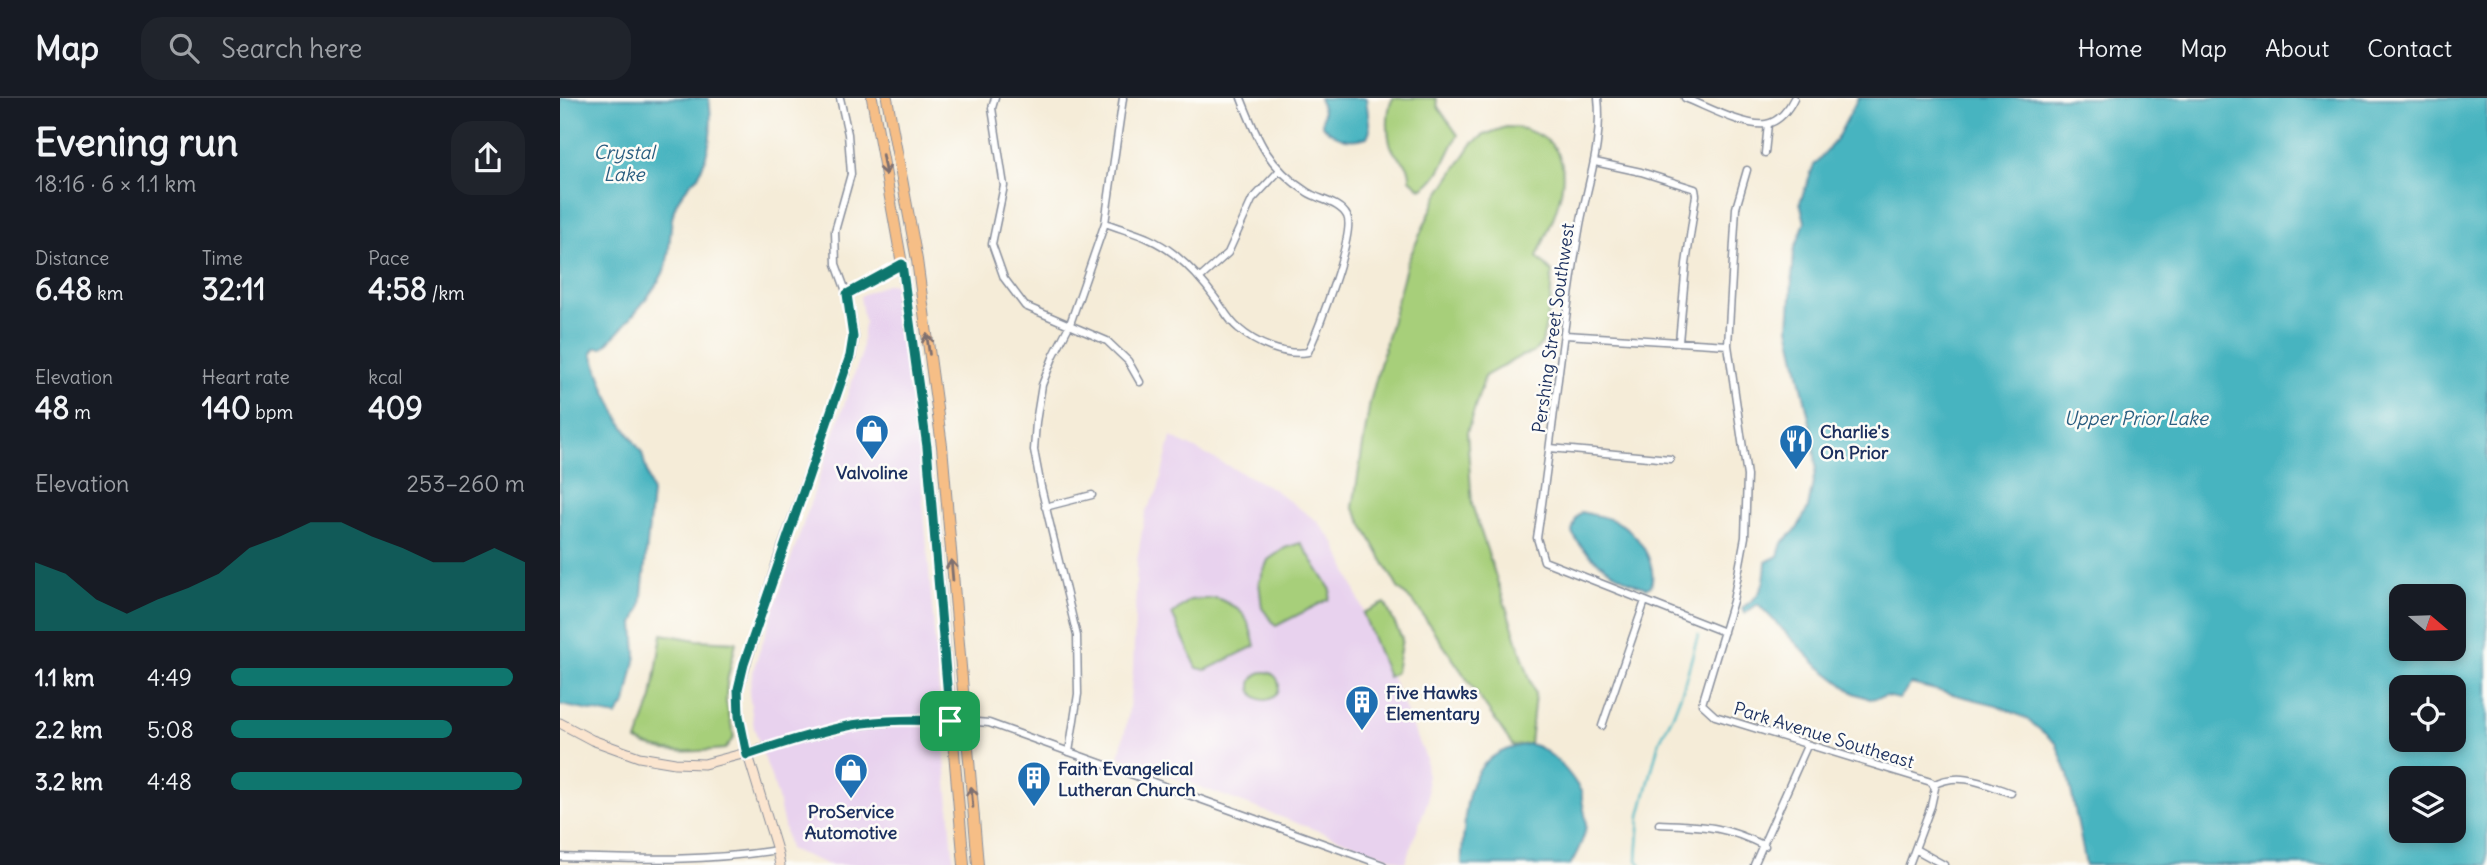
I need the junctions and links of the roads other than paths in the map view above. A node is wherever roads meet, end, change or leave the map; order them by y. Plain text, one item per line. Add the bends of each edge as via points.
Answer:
1 (840, 98) edge
2 (872, 98) edge
3 (887, 98) edge
4 (995, 98) edge
5 (1123, 98) edge
6 (1241, 98) edge
7 (1598, 98) edge
8 (1685, 98) edge
9 (1794, 98) edge
10 (1768, 124) junction
11 (1765, 153) dead end
12 (1595, 162) junction
13 (1746, 170) dead end
14 (1279, 171) junction
15 (1105, 223) junction
16 (902, 264) junction
17 (1200, 278) junction
18 (847, 294) junction
19 (1070, 324) junction
20 (1565, 335) junction
21 (1679, 342) junction
22 (1728, 345) junction
23 (1140, 382) dead end
24 (1550, 448) junction
25 (1670, 458) dead end
26 (1092, 495) dead end
27 (1045, 508) junction
28 (1645, 601) junction
29 (1724, 632) junction
30 (950, 721) junction
31 (965, 721) junction
32 (560, 723) edge
33 (1602, 726) dead end
34 (1807, 746) junction
35 (1069, 752) junction
36 (747, 755) junction
37 (1934, 786) junction
38 (2011, 793) dead end
39 (1659, 824) dead end
40 (1765, 846) junction
41 (1914, 849) junction
42 (777, 850) junction
43 (560, 857) edge
44 (780, 865) edge
45 (964, 865) edge
46 (978, 865) edge
47 (1383, 865) edge
48 (1754, 865) edge
49 (1909, 865) edge
50 (1944, 865) edge

1 - 18 street via 851,174 835,231 836,264
2 -> 16 main road
31 -> 3 main road via 942,446
4 - 19 street via 992,108 1004,186 992,244 1004,278 1025,306
5 - 15 street
6 - 14 street via 1259,144
7 - 12 street, Pershing Street Southwest
8 - 10 street via 1748,123
9 - 10 street via 1785,114
10 - 11 street
12 - 20 street, Pershing Street Southwest via 1580,223
12 - 21 street via 1695,189
13 - 22 street via 1736,208
14 - 17 street via 1252,200 1228,253
14 - 17 street via 1307,192 1340,206 1348,217 1345,250 1308,352 1295,355 1269,347 1236,327
15 - 17 street via 1152,239
15 - 19 street
16 - 18 street
16 - 30 main road via 927,447
18 - 36 street via 853,337 850,356 738,689
19 - 23 street via 1107,341 1128,361
19 - 27 street via 1042,386 1036,422 1034,450
20 - 21 street
20 - 24 street, Pershing Street Southwest
21 - 22 street
22 - 29 street via 1747,476 1745,539
24 - 25 street
24 - 28 street, Pershing Street Southwest via 1537,538 1544,561
26 - 27 street
27 - 35 street via 1077,636 1078,694
28 - 29 street
28 - 33 street
29 - 34 street, Park Avenue Southeast via 1702,704 1715,716
30 - 31 street
30 - 36 street via 853,725
30 - 45 main road
31 - 35 street via 989,723
46 -> 31 main road
32 - 36 street via 639,757 704,764
34 - 37 street, Park Avenue Southeast via 1922,778
34 - 40 street
35 - 47 street
36 - 42 street
37 - 38 street, Park Avenue Southeast via 1945,779 1963,778
37 - 41 street
39 - 40 street via 1712,826
40 - 48 street
41 - 49 street
41 - 50 street
42 - 43 street via 738,857
42 - 44 street

